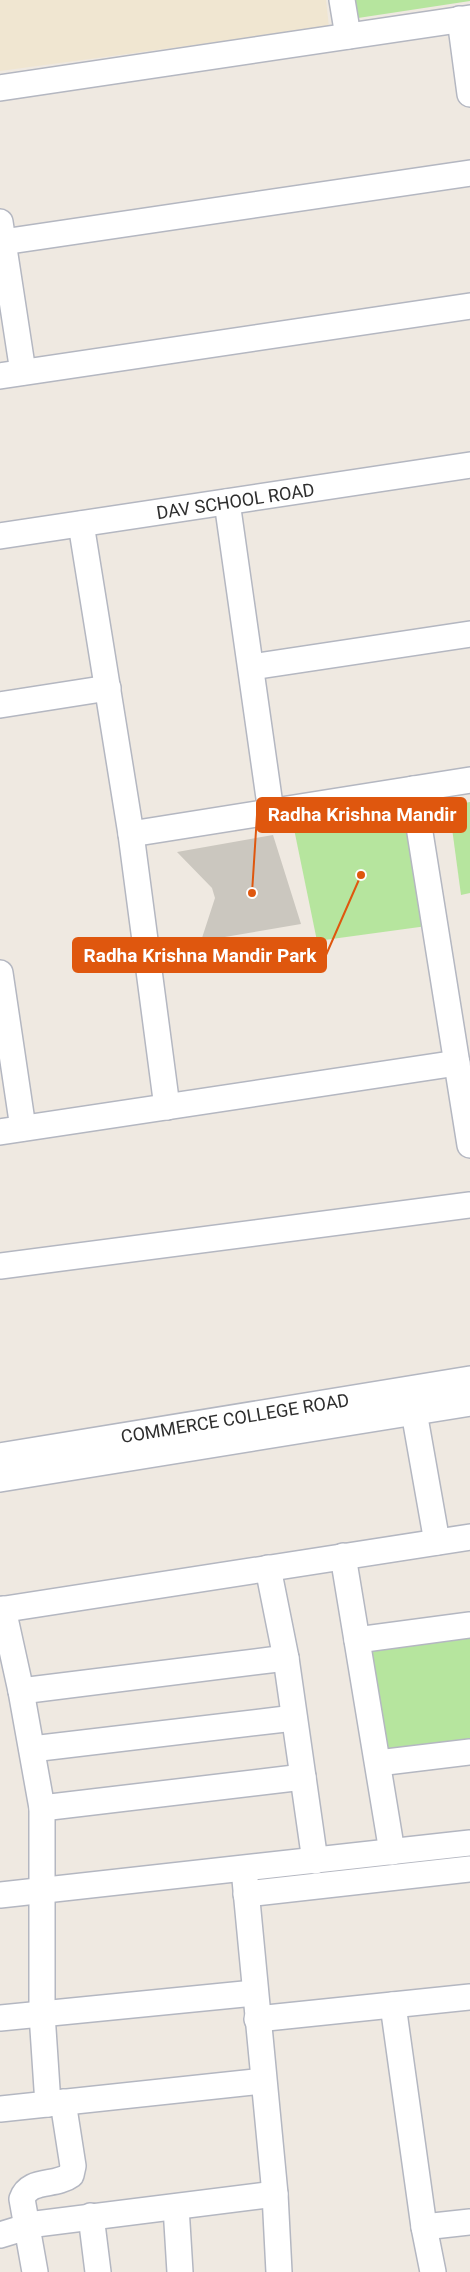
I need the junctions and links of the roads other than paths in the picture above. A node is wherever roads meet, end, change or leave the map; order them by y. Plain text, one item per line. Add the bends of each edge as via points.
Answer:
1 (342, 0) edge
2 (465, 19) edge
3 (348, 36) junction
4 (0, 88) edge
5 (470, 94) edge
6 (470, 173) edge
7 (2, 232) edge
8 (470, 306) edge
9 (11, 374) edge
10 (470, 465) edge
11 (227, 502) junction
12 (81, 524) junction
13 (0, 536) edge
14 (470, 634) edge
15 (251, 668) junction
16 (108, 688) junction
17 (0, 705) edge
18 (470, 780) edge
19 (413, 789) junction
20 (271, 812) junction
21 (131, 834) junction
22 (0, 973) edge
23 (457, 1063) junction
24 (167, 1107) junction
25 (12, 1130) edge
26 (470, 1145) edge
27 (470, 1205) edge
28 (0, 1266) edge
29 (470, 1379) edge
30 (470, 1403) edge
31 (414, 1412) junction
32 (0, 1456) edge
33 (0, 1479) edge
34 (470, 1537) edge
35 (437, 1542) junction
36 (343, 1556) junction
37 (268, 1568) junction
38 (1, 1610) edge
39 (470, 1625) edge
40 (357, 1640) junction
41 (286, 1658) junction
42 (21, 1691) junction
43 (294, 1718) junction
44 (32, 1749) junction
45 (470, 1752) edge
46 (378, 1763) junction
47 (303, 1777) junction
48 (42, 1808) junction
49 (470, 1844) edge
50 (392, 1852) junction
51 (314, 1861) junction
52 (244, 1869) junction
53 (470, 1869) edge
54 (42, 1890) junction
55 (246, 1894) junction
56 (0, 1896) edge
57 (254, 1993) junction
58 (470, 1997) edge
59 (393, 2005) junction
60 (42, 2014) junction
61 (0, 2018) edge
62 (256, 2019) junction
63 (263, 2081) junction
64 (56, 2103) junction
65 (0, 2109) edge
66 (275, 2194) junction
67 (176, 2207) junction
68 (91, 2216) junction
69 (470, 2222) edge
70 (26, 2227) junction
71 (424, 2228) junction
72 (0, 2235) edge
73 (35, 2272) edge
74 (98, 2272) edge
75 (180, 2272) edge
76 (279, 2272) edge
77 (433, 2272) edge

1 - 3 street
2 - 3 street
2 - 5 street
3 - 4 street
6 - 7 street
7 - 9 street
8 - 9 street
10 - 11 street, DAV SCHOOL ROAD
11 - 12 street, DAV SCHOOL ROAD
11 - 15 street
12 - 13 street, DAV SCHOOL ROAD
12 - 16 street
14 - 15 street
15 - 20 street
16 - 17 street
16 - 21 street
18 - 19 street
19 - 20 street
19 - 23 street
20 - 21 street
21 - 24 street
22 - 25 street
23 - 24 street
23 - 26 street
24 - 25 street
27 - 28 street
29 - 32 street, COMMERCE COLLEGE ROAD
30 - 31 street
31 - 33 street
31 - 35 street
34 - 35 street
35 - 36 street
36 - 37 street
36 - 40 street
37 - 38 street
37 - 41 street
38 - 42 street
39 - 40 street
40 - 46 street
41 - 42 street
41 - 43 street
42 - 44 street
43 - 44 street
43 - 47 street
44 - 48 street
45 - 46 street
46 - 50 street
47 - 48 street
47 - 51 street
48 - 54 street
49 - 50 street
50 - 51 street
51 - 52 street
52 - 54 street
52 - 55 street
53 - 55 street
54 - 56 street
54 - 60 street
55 - 57 street
57 - 60 street
57 - 62 street
58 - 59 street
59 - 62 street
59 - 71 street
60 - 61 street
60 - 64 street
62 - 63 street
63 - 64 street
63 - 66 street
64 - 65 street
64 - 70 street via 73,2166 71,2175 25,2190 22,2199
66 - 67 street
66 - 76 street
67 - 68 street
67 - 75 street
68 - 70 street
68 - 74 street
69 - 71 street
70 - 72 street
70 - 73 street
71 - 77 street

